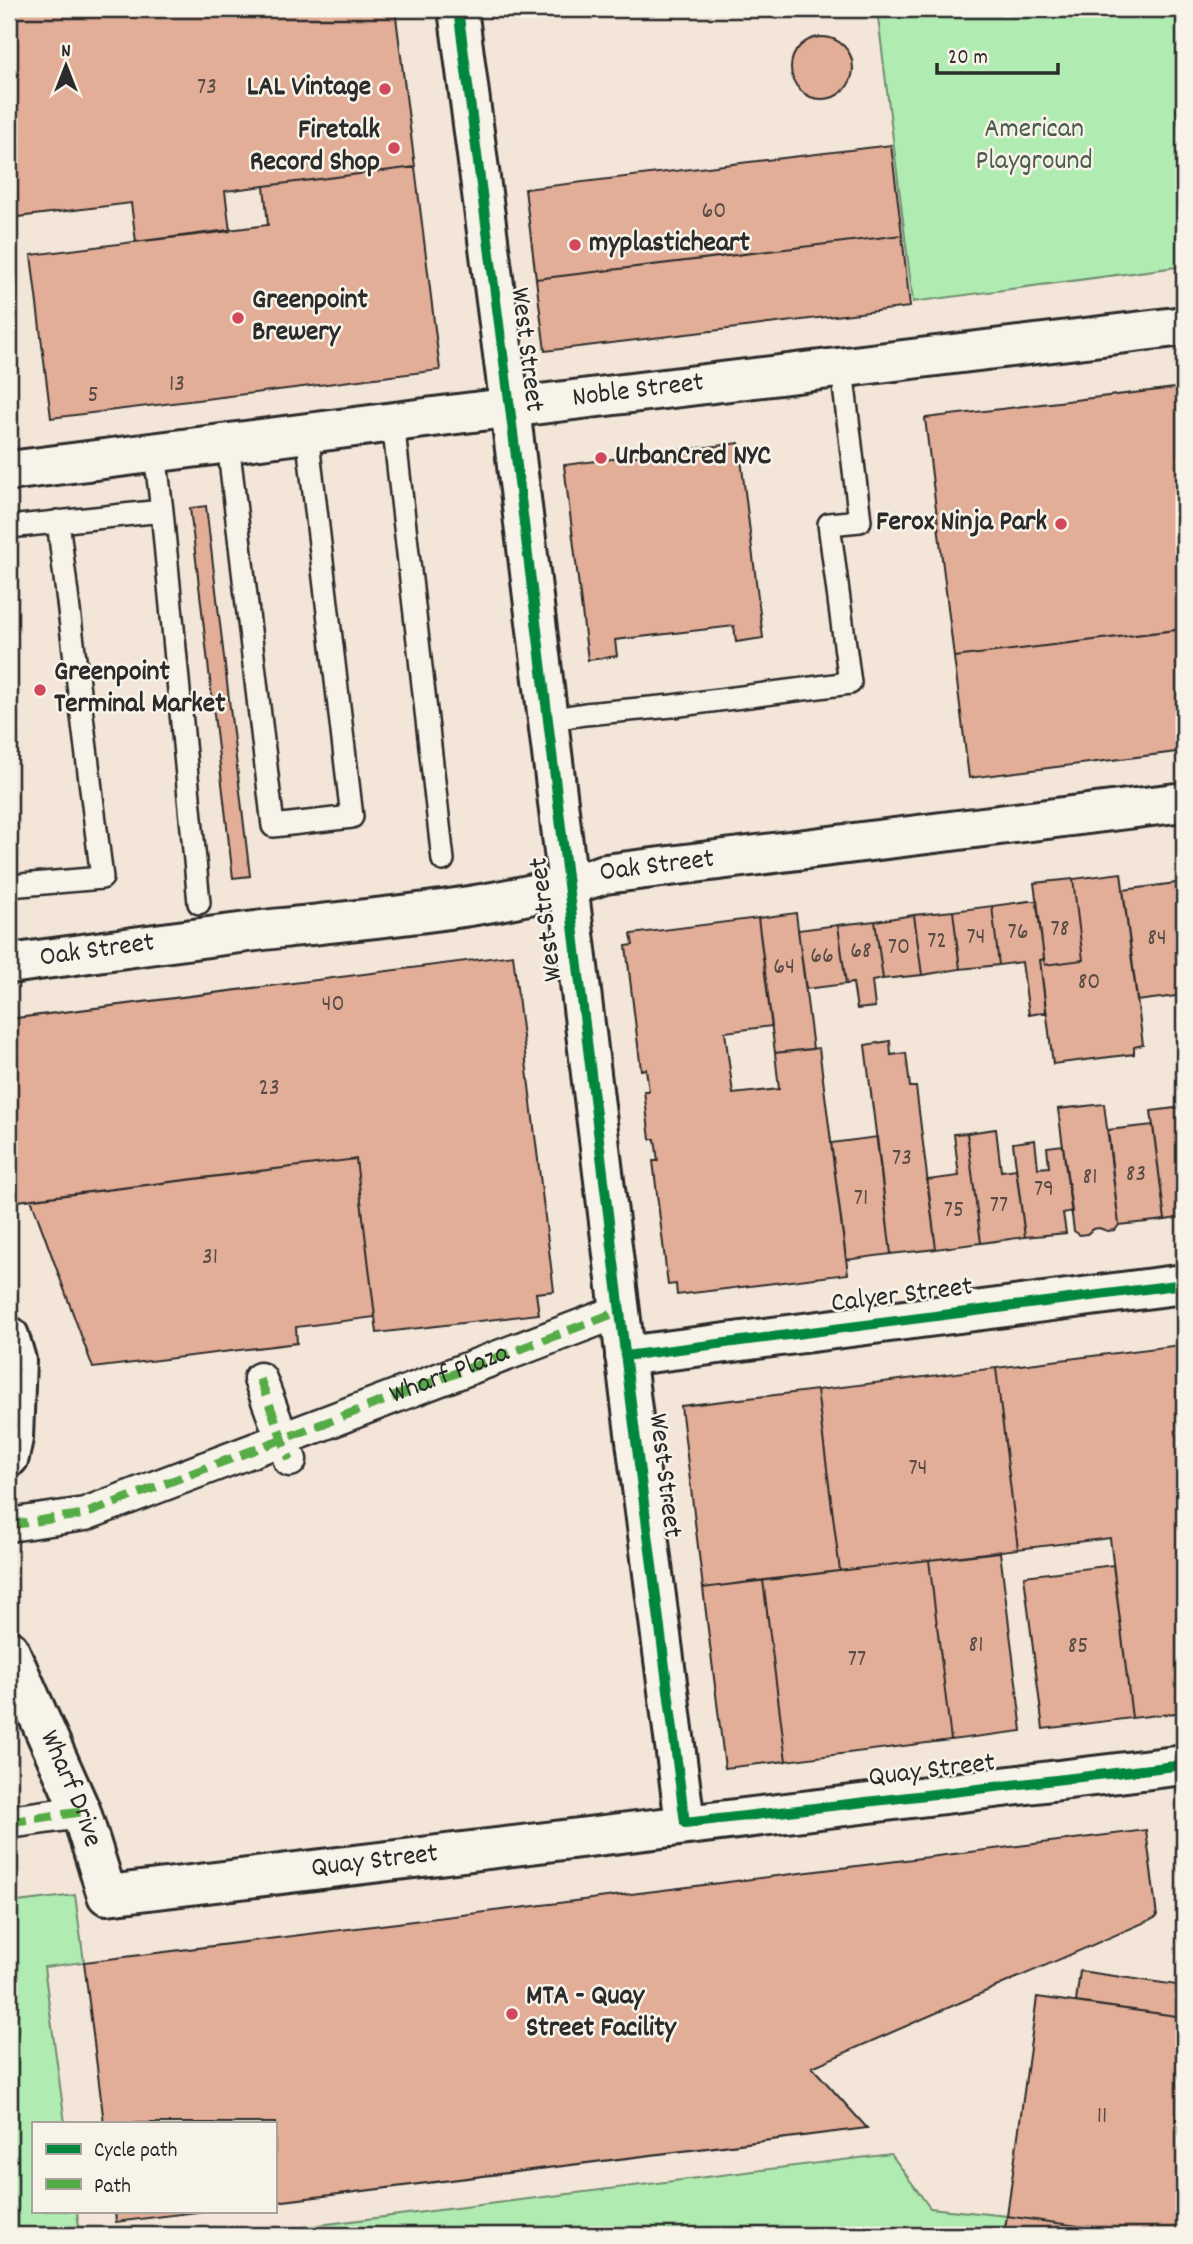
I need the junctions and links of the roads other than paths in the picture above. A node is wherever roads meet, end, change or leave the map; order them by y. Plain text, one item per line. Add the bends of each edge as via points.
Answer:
1 (458, 9) edge
2 (1184, 326) edge
3 (842, 369) junction
4 (510, 408) junction
5 (393, 422) junction
6 (307, 433) junction
7 (228, 443) junction
8 (155, 452) junction
9 (9, 471) edge
10 (162, 511) junction
11 (58, 521) junction
12 (9, 527) edge
13 (547, 720) junction
14 (1184, 802) edge
15 (443, 860) dead end
16 (9, 881) edge
17 (567, 887) junction
18 (200, 903) dead end
19 (9, 964) edge
20 (1184, 1284) edge
21 (620, 1311) junction
22 (9, 1336) edge
23 (625, 1356) junction
24 (260, 1379) dead end
25 (286, 1449) junction
26 (9, 1457) edge
27 (9, 1525) edge
28 (9, 1650) edge
29 (1184, 1765) edge
30 (81, 1812) junction
31 (9, 1822) edge
32 (685, 1823) junction
33 (107, 1895) joint

1 - 4 street, West Street
2 - 3 street, Noble Street
3 - 4 street, Noble Street
3 - 13 lane via 860,521 829,524 850,683
4 - 5 street, Noble Street
4 - 13 street, West Street
5 - 6 street, Noble Street
5 - 15 lane
6 - 7 street, Noble Street
6 - 7 lane via 352,817 273,826
7 - 8 street, Noble Street
8 - 9 street, Noble Street
8 - 10 lane
10 - 11 lane
10 - 18 lane
11 - 12 lane
11 - 16 lane via 102,878 9,886
13 - 17 street, West Street
14 - 17 street, Oak Street via 605,874
17 - 19 street, Oak Street via 446,909
17 - 21 street, West Street
20 - 23 street, Calyer Street
21 - 23 street, West Street
21 - 25 street, Wharf Plaza
22 - 26 street via 16,1360
23 - 32 street, West Street
24 - 25 street
25 - 27 street, Wharf Plaza via 85,1514
28 - 30 street, Wharf Drive
29 - 32 street, Quay Street
30 - 31 street
30 - 33 street, Wharf Drive
32 - 33 street, Quay Street

